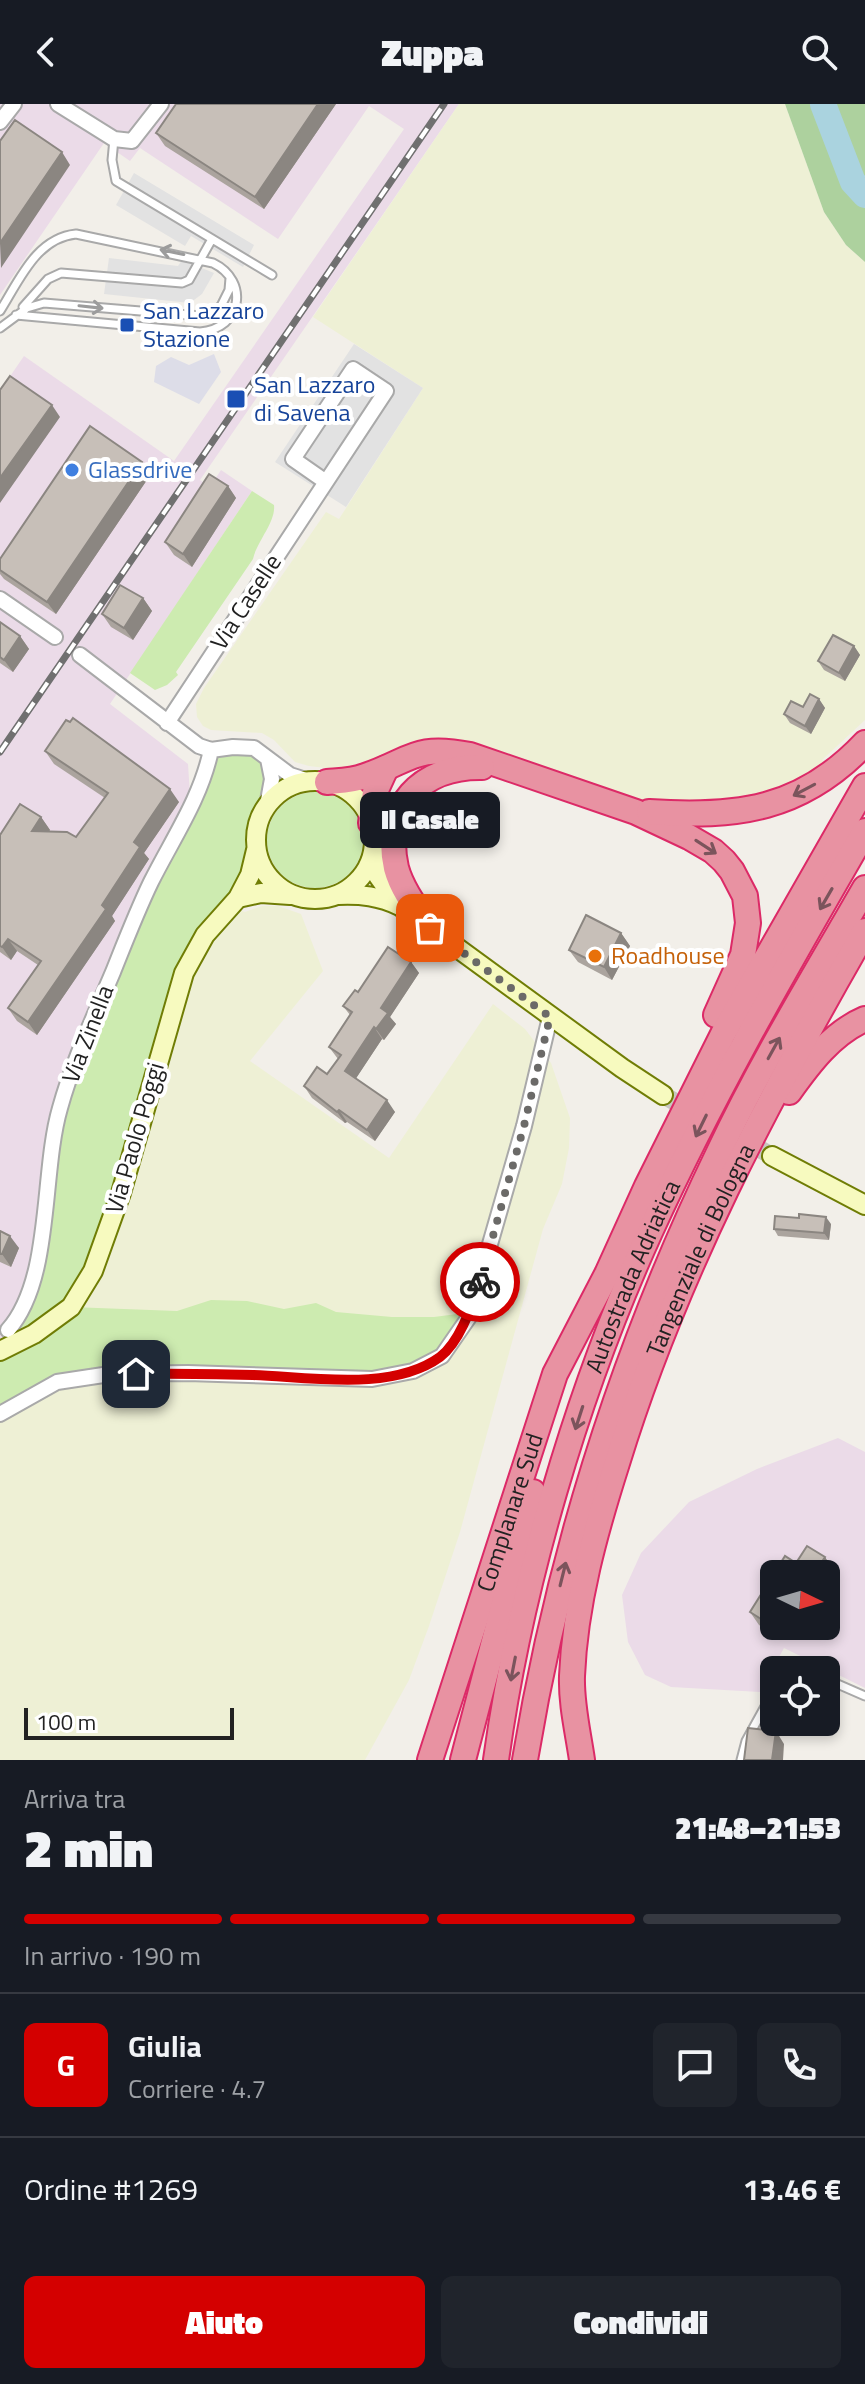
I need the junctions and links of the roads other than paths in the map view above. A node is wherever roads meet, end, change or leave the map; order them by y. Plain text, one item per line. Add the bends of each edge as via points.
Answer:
1 (14, 104) edge
2 (58, 104) edge
3 (161, 104) edge
4 (0, 122) edge
5 (114, 139) junction
6 (212, 239) junction
7 (201, 258) junction
8 (272, 275) dead end
9 (230, 276) junction
10 (0, 311) edge
11 (16, 315) junction
12 (0, 328) edge
13 (326, 482) junction
14 (0, 599) edge
15 (55, 637) dead end
16 (80, 655) dead end
17 (167, 723) junction
18 (865, 743) edge
19 (211, 750) junction
20 (268, 759) junction
21 (386, 768) junction
22 (516, 771) junction
23 (318, 782) junction
24 (865, 786) edge
25 (267, 806) junction
26 (636, 812) junction
27 (371, 823) junction
28 (865, 831) edge
29 (256, 850) junction
30 (373, 853) junction
31 (865, 888) edge
32 (290, 895) junction
33 (338, 895) junction
34 (238, 898) junction
35 (400, 906) junction
36 (430, 928) junction
37 (865, 931) edge
38 (550, 1017) junction
39 (865, 1019) edge
40 (663, 1095) tunnel mouth
41 (666, 1147) junction
42 (772, 1156) tunnel mouth
43 (729, 1180) junction
44 (865, 1205) edge
45 (607, 1274) junction
46 (8, 1330) dead end
47 (0, 1351) edge
48 (0, 1414) edge
49 (840, 1685) edge
50 (865, 1696) edge
51 (760, 1716) edge
52 (582, 1752) edge
53 (430, 1760) edge
54 (463, 1760) edge
55 (496, 1760) edge
56 (525, 1760) edge
57 (741, 1760) edge

1 - 4 street
2 - 5 street
3 - 5 street via 132,141
5 - 6 lane via 116,181
6 - 7 lane
6 - 8 lane
7 - 9 lane
7 -> 10 lane via 63,235 40,251
7 - 11 lane via 182,283 61,273 48,279
11 -> 9 lane via 44,303 209,315 225,299
9 - 11 lane via 236,307 229,321 211,331
11 - 12 lane
13 - 13 street, Via Caselle via 386,391 353,369 293,459
13 - 17 street, Via Caselle
14 - 15 street
16 - 17 street
17 - 19 street
18 -> 26 highway via 837,771 799,794 762,807 692,815
19 - 20 street via 245,746
19 - 46 street, Via Zinella via 201,785 150,883 79,1051 59,1110 38,1257 21,1315
20 - 23 street via 290,775
20 - 25 street via 272,779
21 - 22 highway via 409,755 447,751
21 - 23 highway via 361,778
21 - 27 highway via 375,792
22 - 26 highway
22 - 36 highway via 445,771 421,783 404,803 395,835 397,869
23 - 25 main road via 285,788
23 - 27 main road via 344,789 361,803
24 - 41 highway via 723,1034
25 - 29 main road via 259,820
26 -> 41 highway via 713,851 739,882 748,910 743,955 673,1104
27 - 30 main road
28 -> 55 highway, Autostrada Adriatica via 713,1101 620,1305 549,1516
29 - 32 main road via 267,877
29 - 34 main road
30 - 33 main road via 365,872
30 - 35 main road via 378,876
56 -> 31 highway, Autostrada Adriatica via 569,1551 630,1355 731,1127
32 - 33 main road
32 - 34 main road
33 - 35 main road via 362,894
34 - 47 main road, Via Paolo Poggi via 205,935 184,973 93,1271 71,1307
35 - 36 main road
36 - 38 main road
37 - 43 highway, Tangenziale di Bologna
38 - 40 main road
38 - 48 street via 469,1317 442,1356 413,1371 372,1379 110,1374 57,1382
39 - 43 highway via 851,1025 804,1071 760,1144
41 - 45 highway
42 - 44 main road
43 - 52 highway, Tangenziale di Bologna via 642,1388 605,1500 584,1587 572,1677
45 - 53 highway, Complanare Sud via 555,1374
45 - 54 highway via 534,1488
49 - 50 lane
51 - 57 lane

